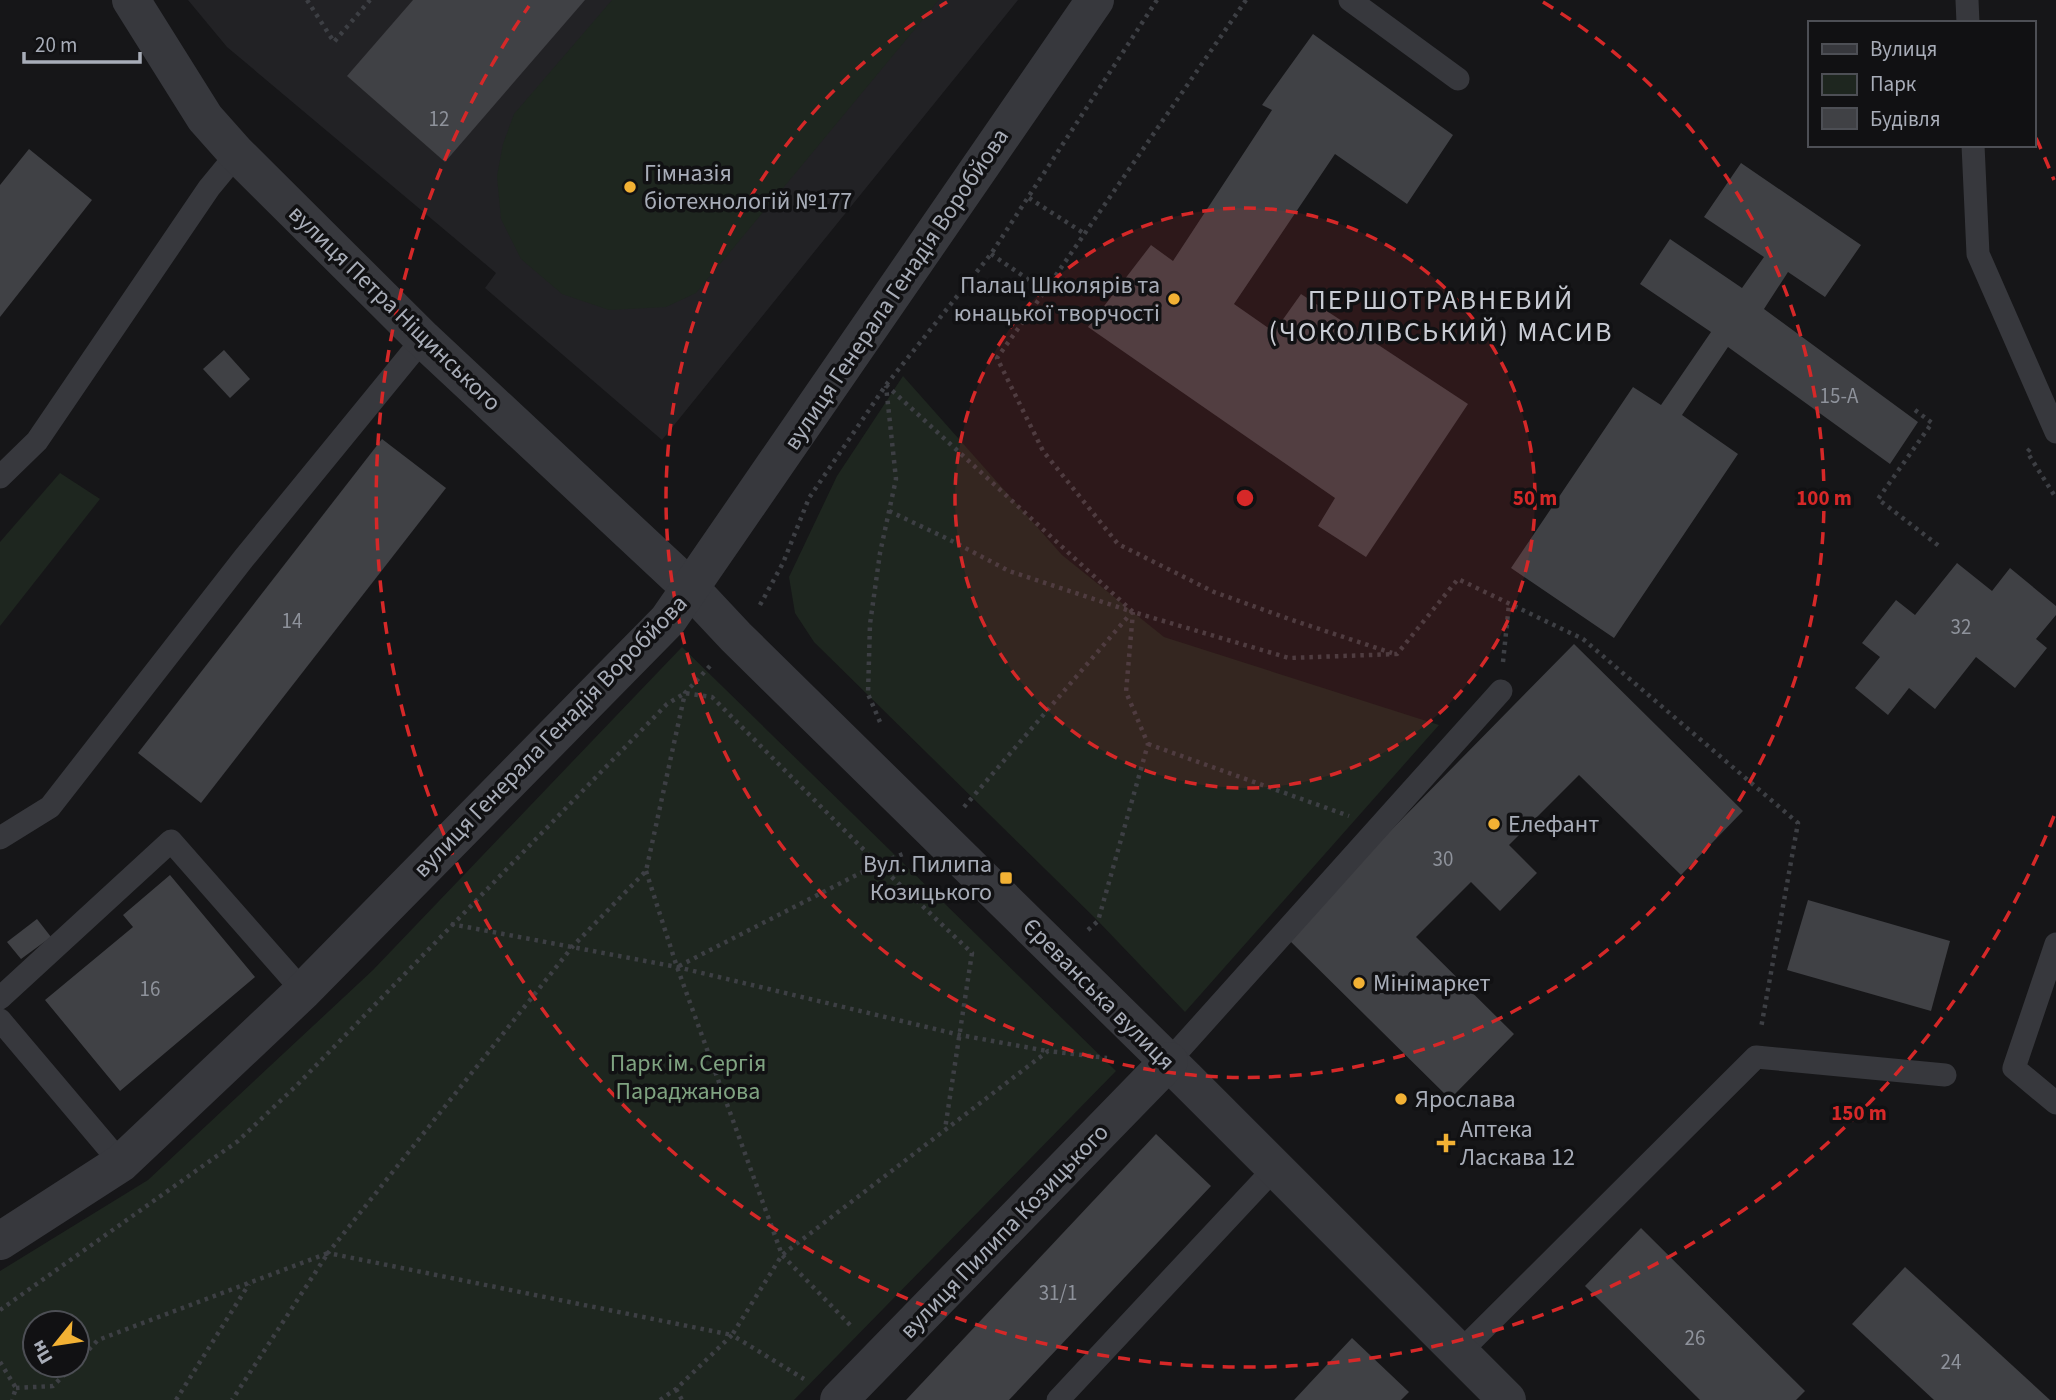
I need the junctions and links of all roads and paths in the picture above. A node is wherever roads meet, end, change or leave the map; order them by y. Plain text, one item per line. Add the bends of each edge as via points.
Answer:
1 (131, 0) edge
2 (307, 0) edge
3 (370, 0) edge
4 (1157, 0) edge
5 (1246, 0) edge
6 (1350, 0) edge
7 (1096, 1) edge
8 (1458, 79) dead end
9 (1973, 147) edge
10 (237, 155) junction
11 (1028, 198) junction
12 (1085, 234) junction
13 (990, 254) junction
14 (1045, 291) junction
15 (423, 339) junction
16 (886, 385) junction
17 (1915, 410) dead end
18 (2056, 432) edge
19 (2028, 452) dead end
20 (0, 477) edge
21 (2056, 498) edge
22 (889, 512) junction
23 (1939, 546) dead end
24 (691, 589) junction
25 (1509, 604) junction
26 (756, 612) dead end
27 (1133, 612) junction
28 (1397, 654) junction
29 (711, 666) dead end
30 (1501, 691) joint
31 (685, 693) junction
32 (882, 727) dead end
33 (1149, 744) junction
34 (960, 810) dead end
35 (1381, 827) junction
36 (0, 838) edge
37 (878, 864) junction
38 (646, 871) junction
39 (1098, 921) dead end
40 (451, 924) junction
41 (2056, 944) edge
42 (573, 946) junction
43 (677, 967) junction
44 (303, 991) junction
45 (0, 998) edge
46 (0, 1020) edge
47 (960, 1035) junction
48 (1048, 1051) junction
49 (1756, 1057) junction
50 (1113, 1059) dead end
51 (1169, 1061) junction
52 (1945, 1075) dead end
53 (2056, 1103) edge
54 (945, 1130) junction
55 (121, 1163) junction
56 (1275, 1168) junction
57 (0, 1241) edge
58 (328, 1253) junction
59 (782, 1255) junction
60 (249, 1283) junction
61 (0, 1310) edge
62 (853, 1328) dead end
63 (732, 1335) junction
64 (91, 1347) edge
65 (1459, 1353) junction
66 (0, 1362) edge
67 (61, 1379) edge
68 (804, 1379) dead end
69 (16, 1388) junction
70 (676, 1389) junction
71 (12, 1400) edge
72 (176, 1400) edge
73 (232, 1400) edge
74 (660, 1400) edge
75 (682, 1400) edge
76 (839, 1400) edge
77 (1058, 1400) edge
78 (1507, 1400) edge

1 - 10 street, вулиця Петра Ніщинського via 205,118
2 - 3 path via 334,42
4 - 11 path
5 - 12 path
6 - 8 lane
7 - 24 street, вулиця Генерала Генадія Воробйова
9 - 18 lane via 1978,254
10 - 15 street, вулиця Петра Ніщинського
10 - 20 lane via 209,188 37,441
11 - 12 path
11 - 13 path
12 - 14 path
13 - 14 path
13 - 16 path
14 - 28 path via 997,358 1043,451 1118,544 1214,592
15 - 24 street, вулиця Петра Ніщинського
15 - 36 lane via 50,807
16 - 22 path via 896,480
16 - 26 path via 809,498 783,563
16 - 27 path
17 - 23 path via 1932,424 1878,499
19 - 21 path
22 - 27 path via 1009,571
22 - 32 path via 870,624 868,694
24 - 44 street, вулиця Генерала Генадія Воробйова via 668,620
24 - 51 street, Єреванська вулиця
25 - 28 path via 1458,579
25 - 30 path
25 - 49 path via 1583,639 1798,823
27 - 28 path via 1289,658
27 - 33 path via 1126,692
27 - 34 path
29 - 31 path
30 - 35 lane
31 - 37 path via 712,697
31 - 38 path
31 - 40 path via 667,704
33 - 35 path
33 - 39 path
35 - 51 lane
37 - 43 path
37 - 47 path via 972,953
38 - 42 path
38 - 43 path
40 - 42 path
40 - 61 path via 238,1141
41 - 53 lane via 2014,1068
42 - 43 path
42 - 58 path
43 - 47 path
43 - 59 path
44 - 45 lane via 171,841
44 - 55 street, вулиця Генерала Генадія Воробйова
46 - 55 lane
47 - 48 path
47 - 54 path
48 - 50 path
48 - 54 path
49 - 52 lane
49 - 65 lane
51 - 56 street, Єреванська вулиця
51 - 76 street, вулиця Пилипа Козицького
54 - 59 path
55 - 57 street, вулиця Генерала Генадія Воробйова
56 - 65 street, Єреванська вулиця
56 - 77 lane
58 - 60 path
58 - 63 path
58 - 73 path
59 - 62 path
59 - 63 path
60 - 64 path via 98,1340
60 - 72 path
63 - 68 path
63 - 70 path
65 - 78 street, Єреванська вулиця
66 - 69 path
67 - 69 path via 53,1387
69 - 71 path
70 - 74 path
70 - 75 path

